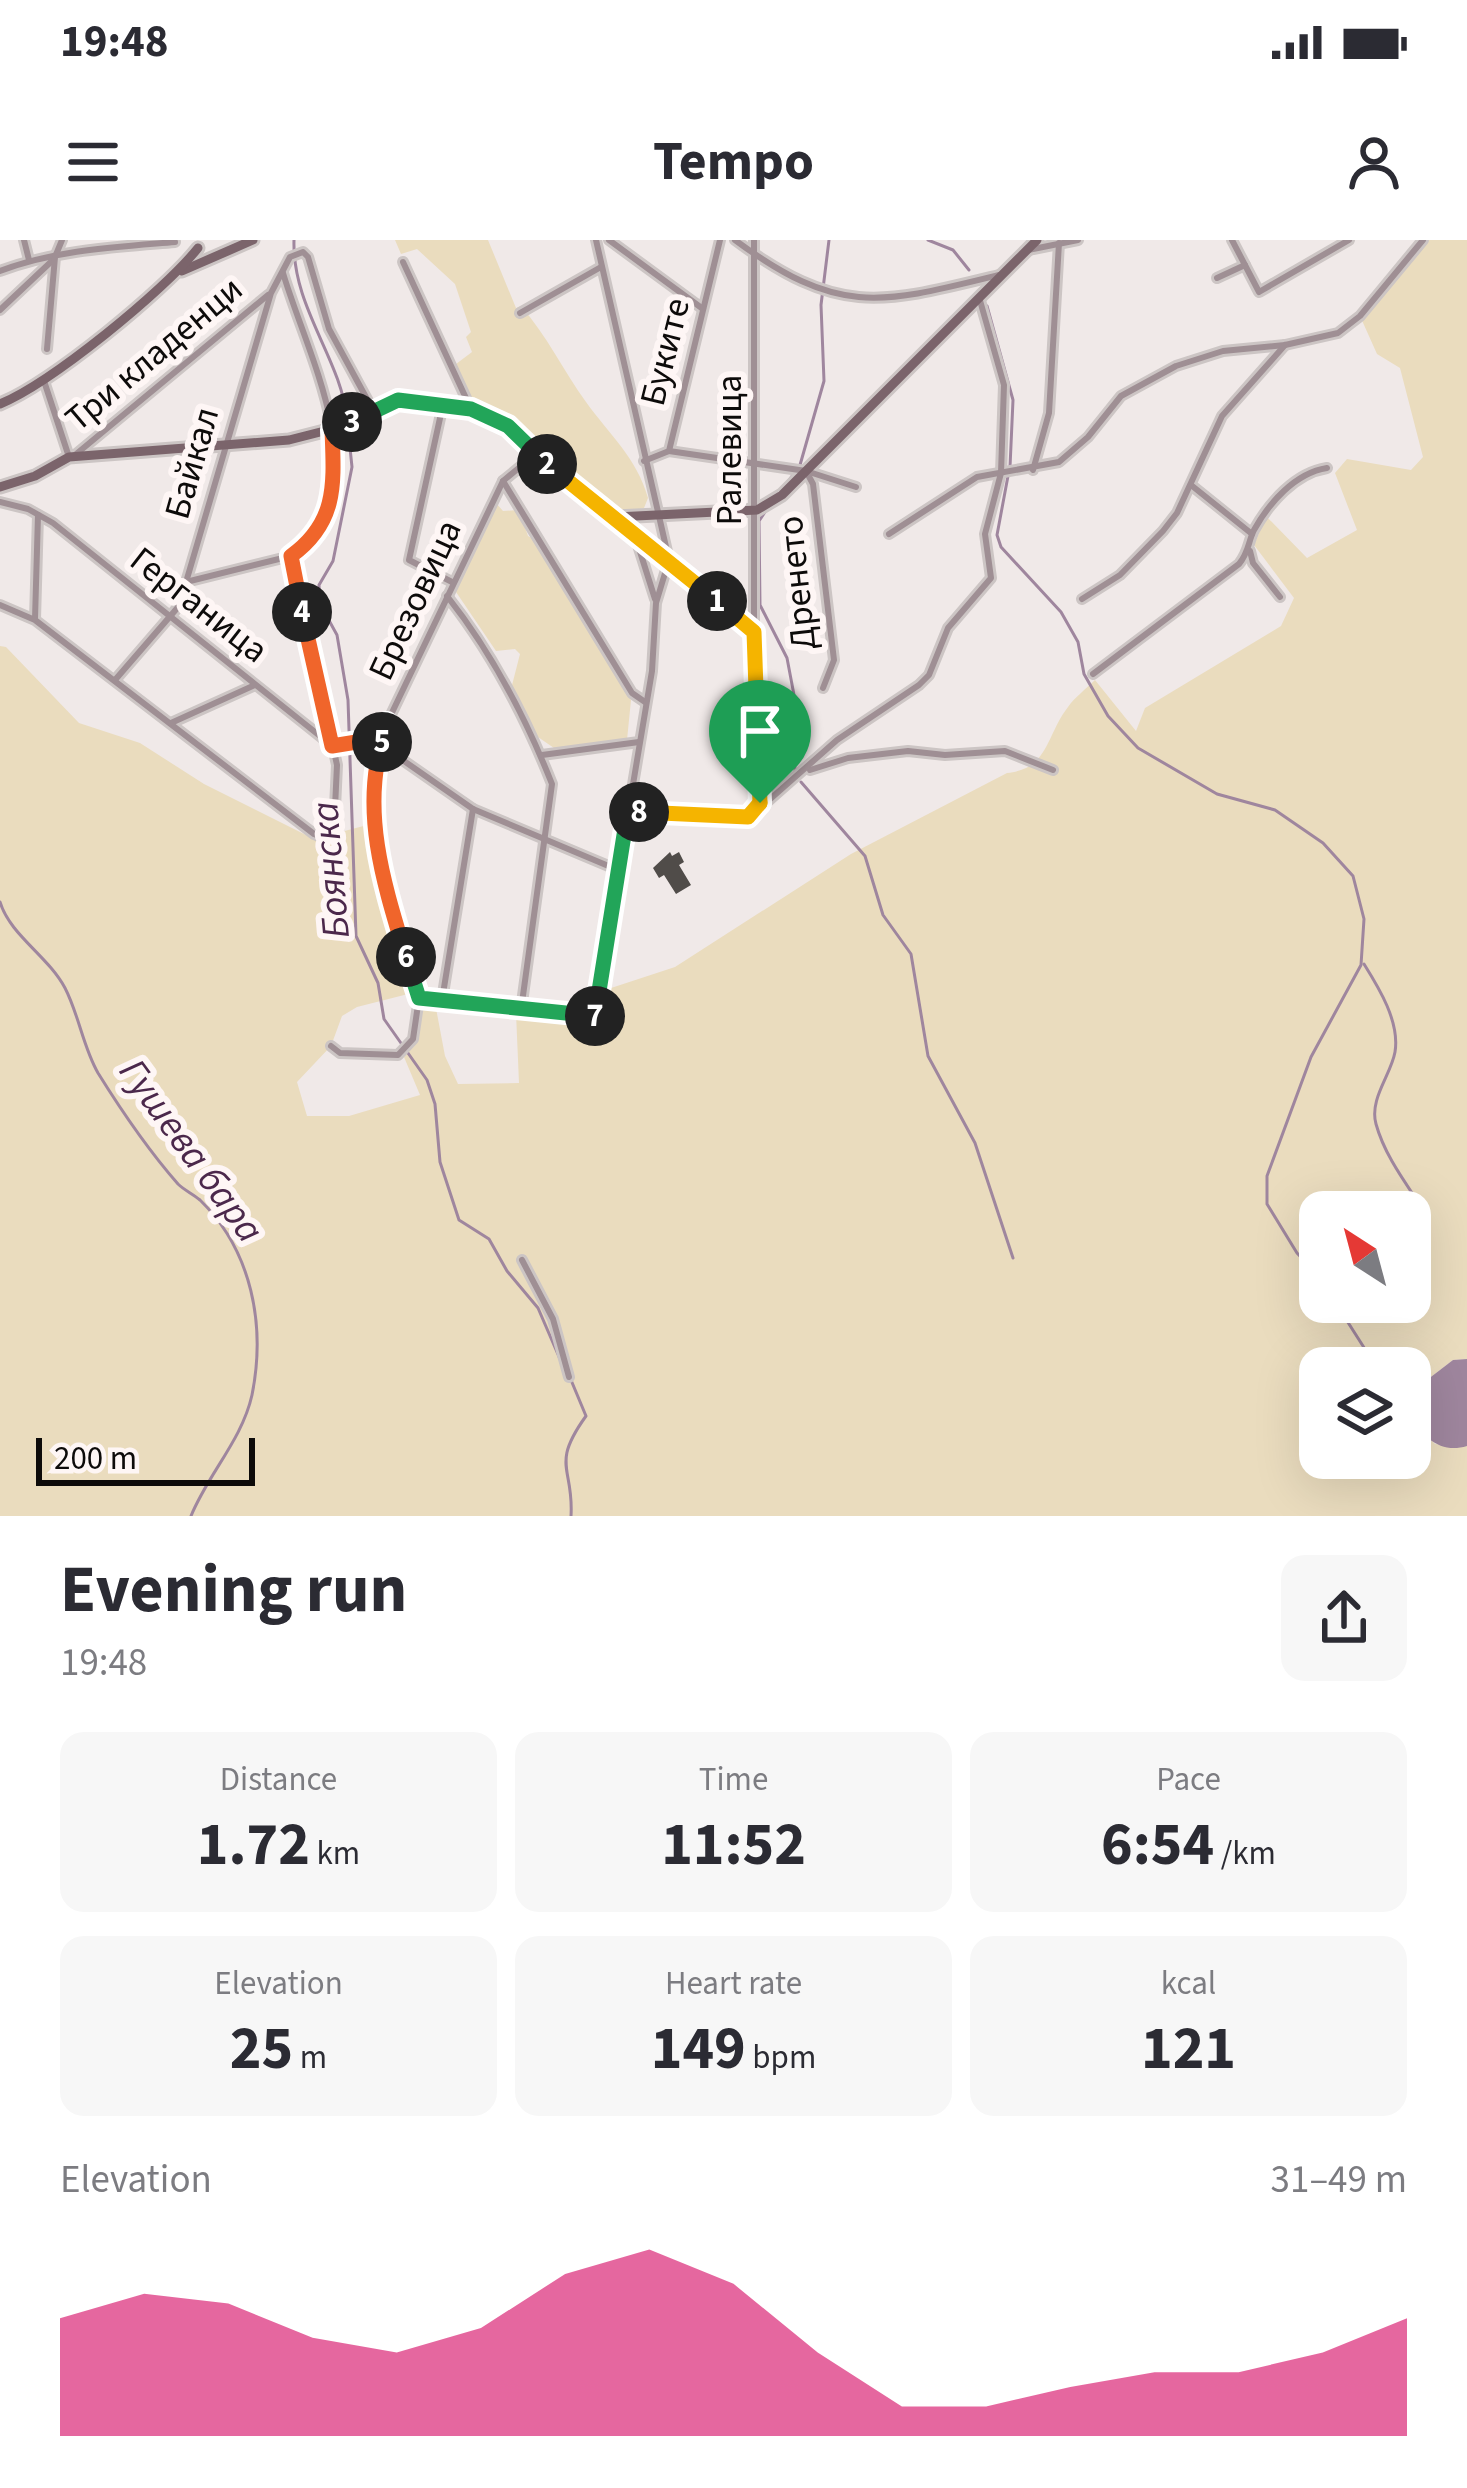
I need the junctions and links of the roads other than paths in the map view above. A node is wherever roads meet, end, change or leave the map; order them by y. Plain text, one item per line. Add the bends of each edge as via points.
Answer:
1 (24, 240) edge
2 (62, 240) edge
3 (253, 240) edge
4 (596, 240) edge
5 (609, 240) edge
6 (720, 240) edge
7 (735, 240) edge
8 (754, 240) edge
9 (1036, 240) edge
10 (1078, 240) edge
11 (1232, 240) edge
12 (1349, 240) edge
13 (1423, 240) edge
14 (175, 242) edge
15 (1059, 243) junction
16 (197, 244) edge
17 (219, 248) edge
18 (1024, 251) junction
19 (756, 255) junction
20 (55, 257) junction
21 (29, 260) junction
22 (403, 262) dead end
23 (1245, 265) junction
24 (601, 267) junction
25 (0, 272) edge
26 (284, 273) junction
27 (177, 274) junction
28 (999, 274) junction
29 (1217, 278) dead end
30 (271, 293) junction
31 (979, 297) junction
32 (703, 309) junction
33 (0, 310) edge
34 (520, 313) dead end
35 (1285, 345) junction
36 (47, 349) dead end
37 (44, 380) junction
38 (0, 404) edge
39 (443, 406) junction
40 (471, 409) junction
41 (369, 414) junction
42 (336, 428) junction
43 (225, 444) junction
44 (669, 451) junction
45 (537, 453) junction
46 (70, 457) junction
47 (644, 461) junction
48 (757, 463) junction
49 (1327, 468) dead end
50 (1033, 470) junction
51 (806, 471) junction
52 (1001, 472) junction
53 (503, 481) junction
54 (1191, 485) junction
55 (0, 487) edge
56 (856, 487) dead end
57 (0, 502) edge
58 (758, 510) junction
59 (38, 515) junction
60 (616, 517) junction
61 (658, 517) junction
62 (889, 534) dead end
63 (1252, 534) junction
64 (635, 539) junction
65 (1250, 551) junction
66 (291, 556) junction
67 (669, 560) junction
68 (186, 582) junction
69 (453, 583) junction
70 (447, 596) junction
71 (1280, 597) dead end
72 (1082, 599) dead end
73 (656, 603) junction
74 (1, 607) edge
75 (170, 618) junction
76 (35, 620) junction
77 (754, 632) junction
78 (1093, 674) dead end
79 (115, 680) junction
80 (256, 685) junction
81 (823, 688) dead end
82 (645, 702) junction
83 (171, 723) junction
84 (387, 723) junction
85 (638, 742) junction
86 (381, 745) junction
87 (332, 746) junction
88 (542, 755) junction
89 (1053, 770) dead end
90 (806, 771) junction
91 (760, 803) junction
92 (472, 809) junction
93 (628, 810) junction
94 (546, 839) junction
95 (618, 870) junction
96 (419, 998) junction
97 (442, 1000) junction
98 (521, 1011) junction
99 (331, 1046) dead end
100 (522, 1260) dead end
101 (568, 1377) dead end

1 - 21 street
2 - 20 street
3 - 17 main road
4 - 24 street
5 - 32 street
6 - 32 street, Буките
7 - 19 street
8 - 19 street, Ралевица
9 - 18 main road
10 - 15 street
11 - 23 street
12 - 23 street via 1259,292
13 - 35 street via 1350,326
14 - 20 street
15 - 18 street
15 - 50 street via 1049,413
16 - 17 main road
16 - 27 main road
17 - 27 main road
18 - 28 main road
19 - 28 street via 824,292 870,301
19 - 48 street, Ралевица
20 - 21 street
20 - 33 street
20 - 36 street
21 - 25 street
22 - 40 street
23 - 29 street
24 - 34 street
24 - 47 street
26 - 30 street, Байкал
26 - 41 street, Байкал via 290,257 303,252
26 - 42 street
27 - 37 main road
28 - 31 main road
30 - 43 street, Байкал
30 - 46 street, Три кладенци
31 - 51 main road
31 - 52 street via 1004,385
32 - 44 street, Буките
35 - 50 street via 1207,355 1147,380 1112,404 1077,449
35 - 54 street via 1222,416
37 - 38 main road
37 - 46 street
39 - 40 main road
39 - 41 main road via 398,400
39 - 69 street via 409,560
40 - 45 main road via 500,421
41 - 42 main road
42 - 43 main road
42 - 66 street via 325,523
43 - 46 main road
43 - 68 street, Байкал
44 - 47 street, Буките
44 - 48 street
45 - 53 street, Брезовица
45 - 60 main road
46 - 55 main road
47 - 61 street
48 - 51 street
48 - 58 street, Ралевица
49 - 63 street via 1288,488
50 - 52 street
51 - 56 street
51 - 58 main road
51 - 81 street, Дренето via 834,660
52 - 62 street via 969,480
52 - 90 street via 985,534 991,578 948,628 924,680
53 - 69 street, Брезовица
53 - 82 street
54 - 63 street
54 - 72 street via 1147,549
57 - 59 street, Герганица
58 - 61 main road
58 - 77 street, Ралевица
59 - 75 street, Герганица
59 - 76 street
60 - 61 main road
60 - 64 street
61 - 67 street
63 - 65 street
64 - 67 street
64 - 73 street
65 - 71 street
65 - 78 street
66 - 68 street
66 - 87 street
67 - 73 street
67 - 77 street
68 - 75 street, Байкал
69 - 70 street, Брезовица
70 - 84 street, Брезовица
70 - 88 street via 497,662
73 - 82 street
74 - 76 street
75 - 79 street, Байкал
75 - 80 street, Герганица
76 - 79 street
77 - 91 street, Ралевица
79 - 83 street
80 - 83 street
80 - 87 street, Герганица
82 - 85 street
83 - 87 street via 323,838 334,829 338,789
84 - 86 street, Брезовица
84 - 87 street via 375,739
85 - 88 street
85 - 93 street
86 - 92 street
86 - 96 street, Брезовица via 372,799 381,874
88 - 94 street via 553,794
89 - 90 street via 1005,751 908,751
90 - 91 street
91 - 93 street via 748,817
92 - 94 street
92 - 97 street
93 - 95 street
94 - 95 street
94 - 98 street
95 - 98 street via 594,1017
96 - 97 street
96 - 99 street via 410,1045 388,1056
97 - 98 street
100 - 101 street via 554,1319

